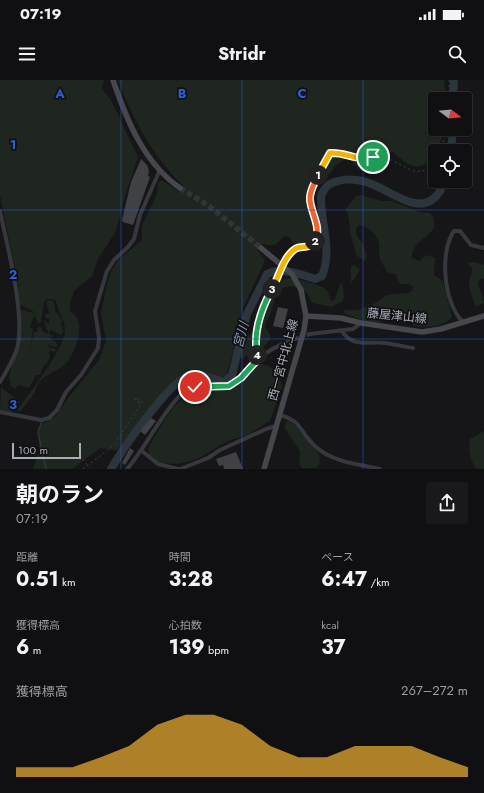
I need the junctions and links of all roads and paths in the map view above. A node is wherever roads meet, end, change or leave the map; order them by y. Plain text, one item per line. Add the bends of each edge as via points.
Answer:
1 (113, 80) edge
2 (449, 80) edge
3 (450, 92) edge
4 (428, 169) edge
5 (159, 172) junction
6 (180, 188) tunnel mouth
7 (0, 210) edge
8 (261, 248) tunnel mouth
9 (484, 248) edge
10 (293, 251) joint
11 (306, 316) junction
12 (484, 316) edge
13 (462, 321) junction
14 (361, 323) junction
15 (342, 331) junction
16 (310, 334) tunnel mouth
17 (296, 339) tunnel mouth
18 (413, 348) dead end
19 (259, 358) junction
20 (0, 382) edge
21 (132, 400) dead end
22 (0, 412) edge
23 (280, 415) junction
24 (276, 426) junction
25 (142, 451) junction
26 (80, 455) dead end
27 (88, 466) junction
28 (83, 469) edge
29 (127, 469) edge
30 (179, 469) edge
31 (264, 469) edge
32 (380, 469) edge

1 - 5 main road via 140,143
2 - 3 path
4 - 10 path via 405,169 386,158 358,159 339,152 330,153 311,190 310,199 317,237 308,247
5 - 6 main road
5 - 22 street via 140,215 134,239 107,271 95,311 98,348 82,375 66,392 57,410 49,418 41,420
7 - 20 street via 15,285 18,341 12,361
8 - 11 main road, 西一宮中北上線, bridge via 292,274 301,290
9 - 13 street via 471,245 460,230 451,234 444,272 452,303 458,318
10 - 19 street via 266,300 258,326 256,344
11 - 14 main road, 藤屋津山線 via 341,318
11 - 23 main road, 西一宮中北上線 via 301,345
12 - 13 main road, 藤屋津山線
13 - 14 main road, 藤屋津山線 via 422,332
14 - 15 street via 353,329
15 - 16 street
15 - 18 street via 349,339 362,344 374,342
17 - 19 street via 275,347
19 - 25 street via 241,378 229,386 195,387 184,392 163,418
21 - 27 path via 138,397 137,403 143,401 114,445
23 - 24 main road, 西一宮中北上線
23 - 32 street via 294,419 316,447 324,452 351,464
24 - 30 street
24 - 31 main road, 西一宮中北上線
25 - 29 street
25 - 30 street via 158,464
26 - 27 path
27 - 28 path

